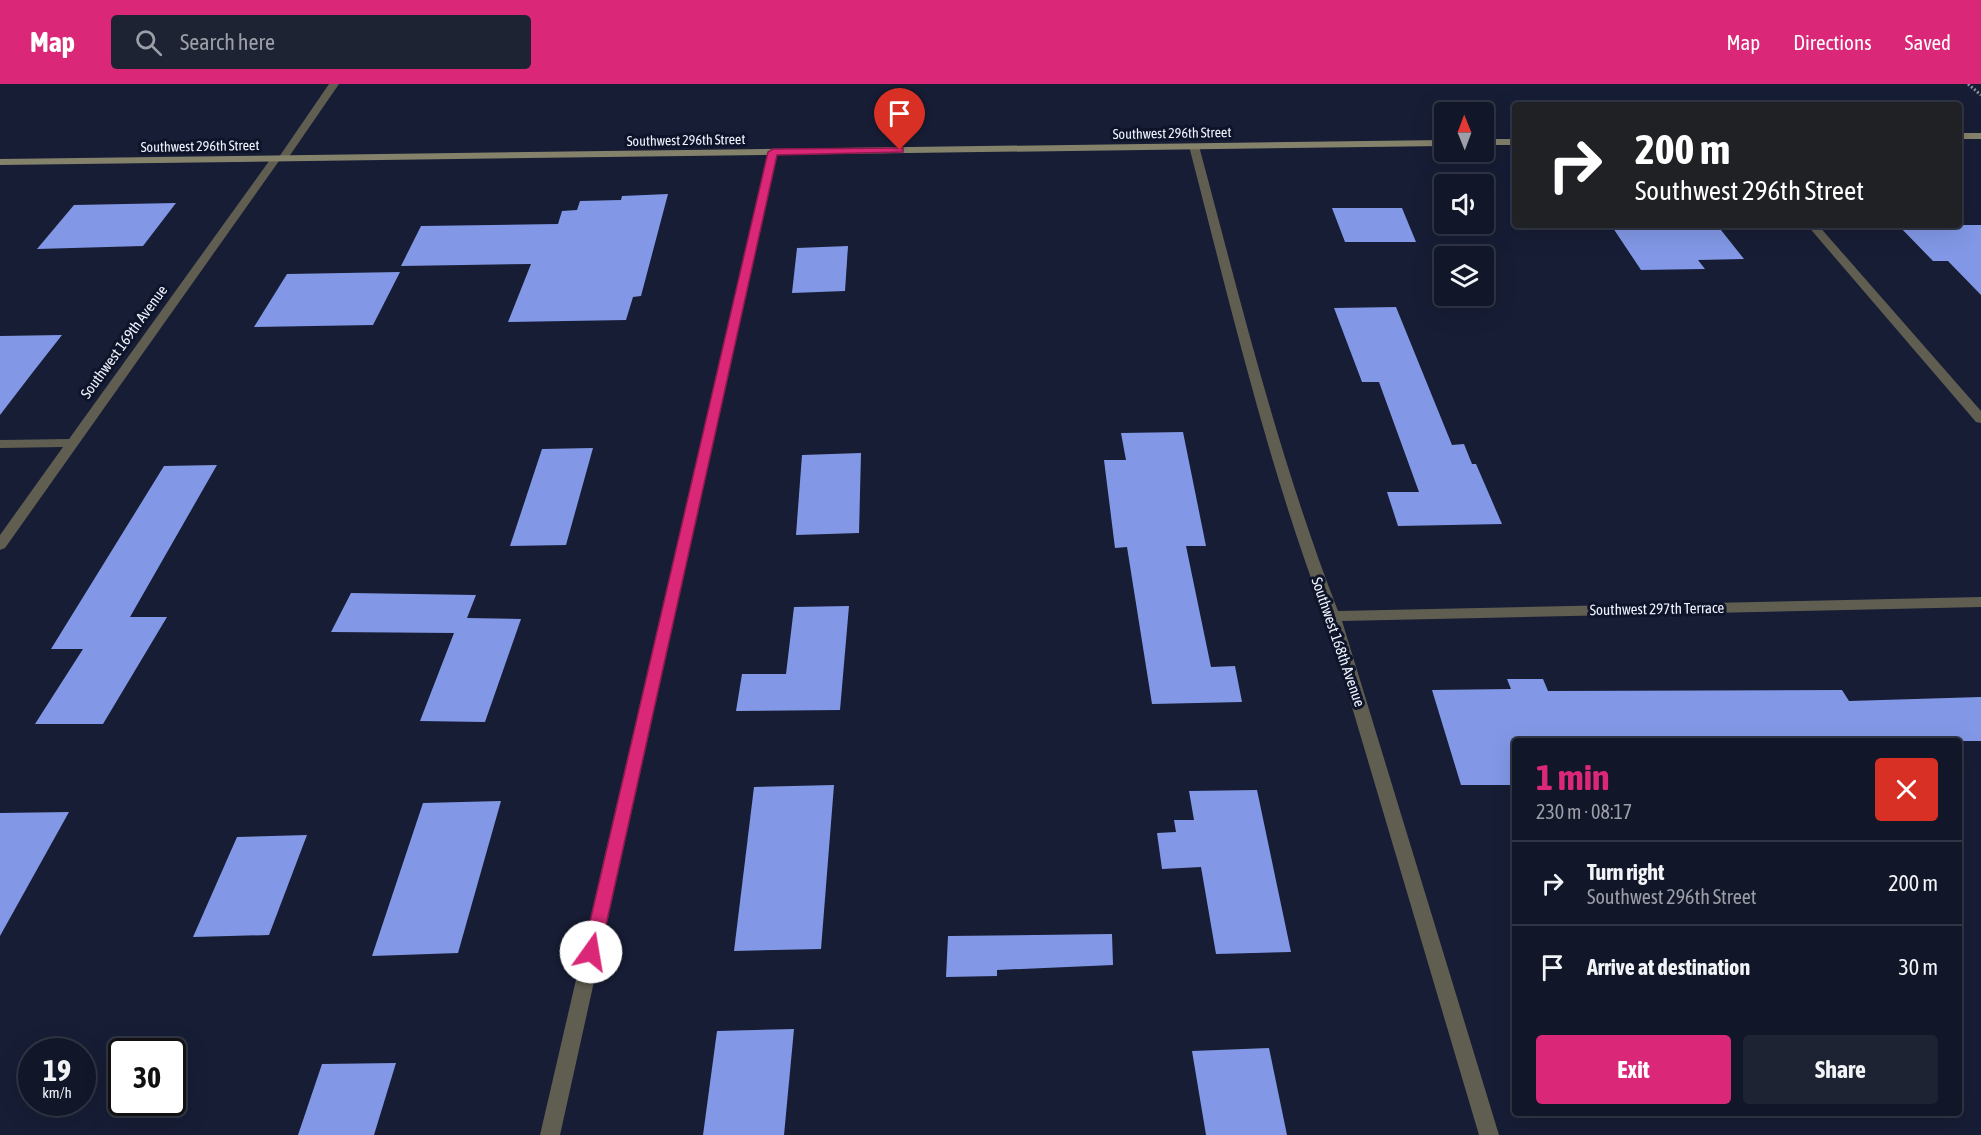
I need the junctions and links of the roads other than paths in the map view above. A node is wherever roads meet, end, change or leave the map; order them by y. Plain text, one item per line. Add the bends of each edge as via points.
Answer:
1 (334, 84) edge
2 (1962, 136) edge
3 (1981, 136) edge
4 (1494, 142) edge
5 (1512, 142) edge
6 (1434, 143) edge
7 (1194, 146) junction
8 (773, 152) junction
9 (279, 159) junction
10 (0, 162) edge
11 (1815, 228) edge
12 (1981, 419) edge
13 (71, 443) junction
14 (0, 444) edge
15 (0, 545) edge
16 (1981, 602) edge
17 (1333, 616) junction
18 (550, 1135) edge
19 (1489, 1135) edge

1 - 9 street, Southwest 169th Avenue
2 - 3 street
4 - 5 street
6 - 7 street, Southwest 296th Street
7 - 8 street, Southwest 296th Street
7 - 17 street, Southwest 168th Avenue via 1273,446 1304,546
8 - 9 street, Southwest 296th Street
8 - 18 street
9 - 10 street, Southwest 296th Street
9 - 13 street, Southwest 169th Avenue
11 - 12 street
13 - 14 street
13 - 15 street, Southwest 169th Avenue
16 - 17 street, Southwest 297th Terrace
17 - 19 street, Southwest 168th Avenue

